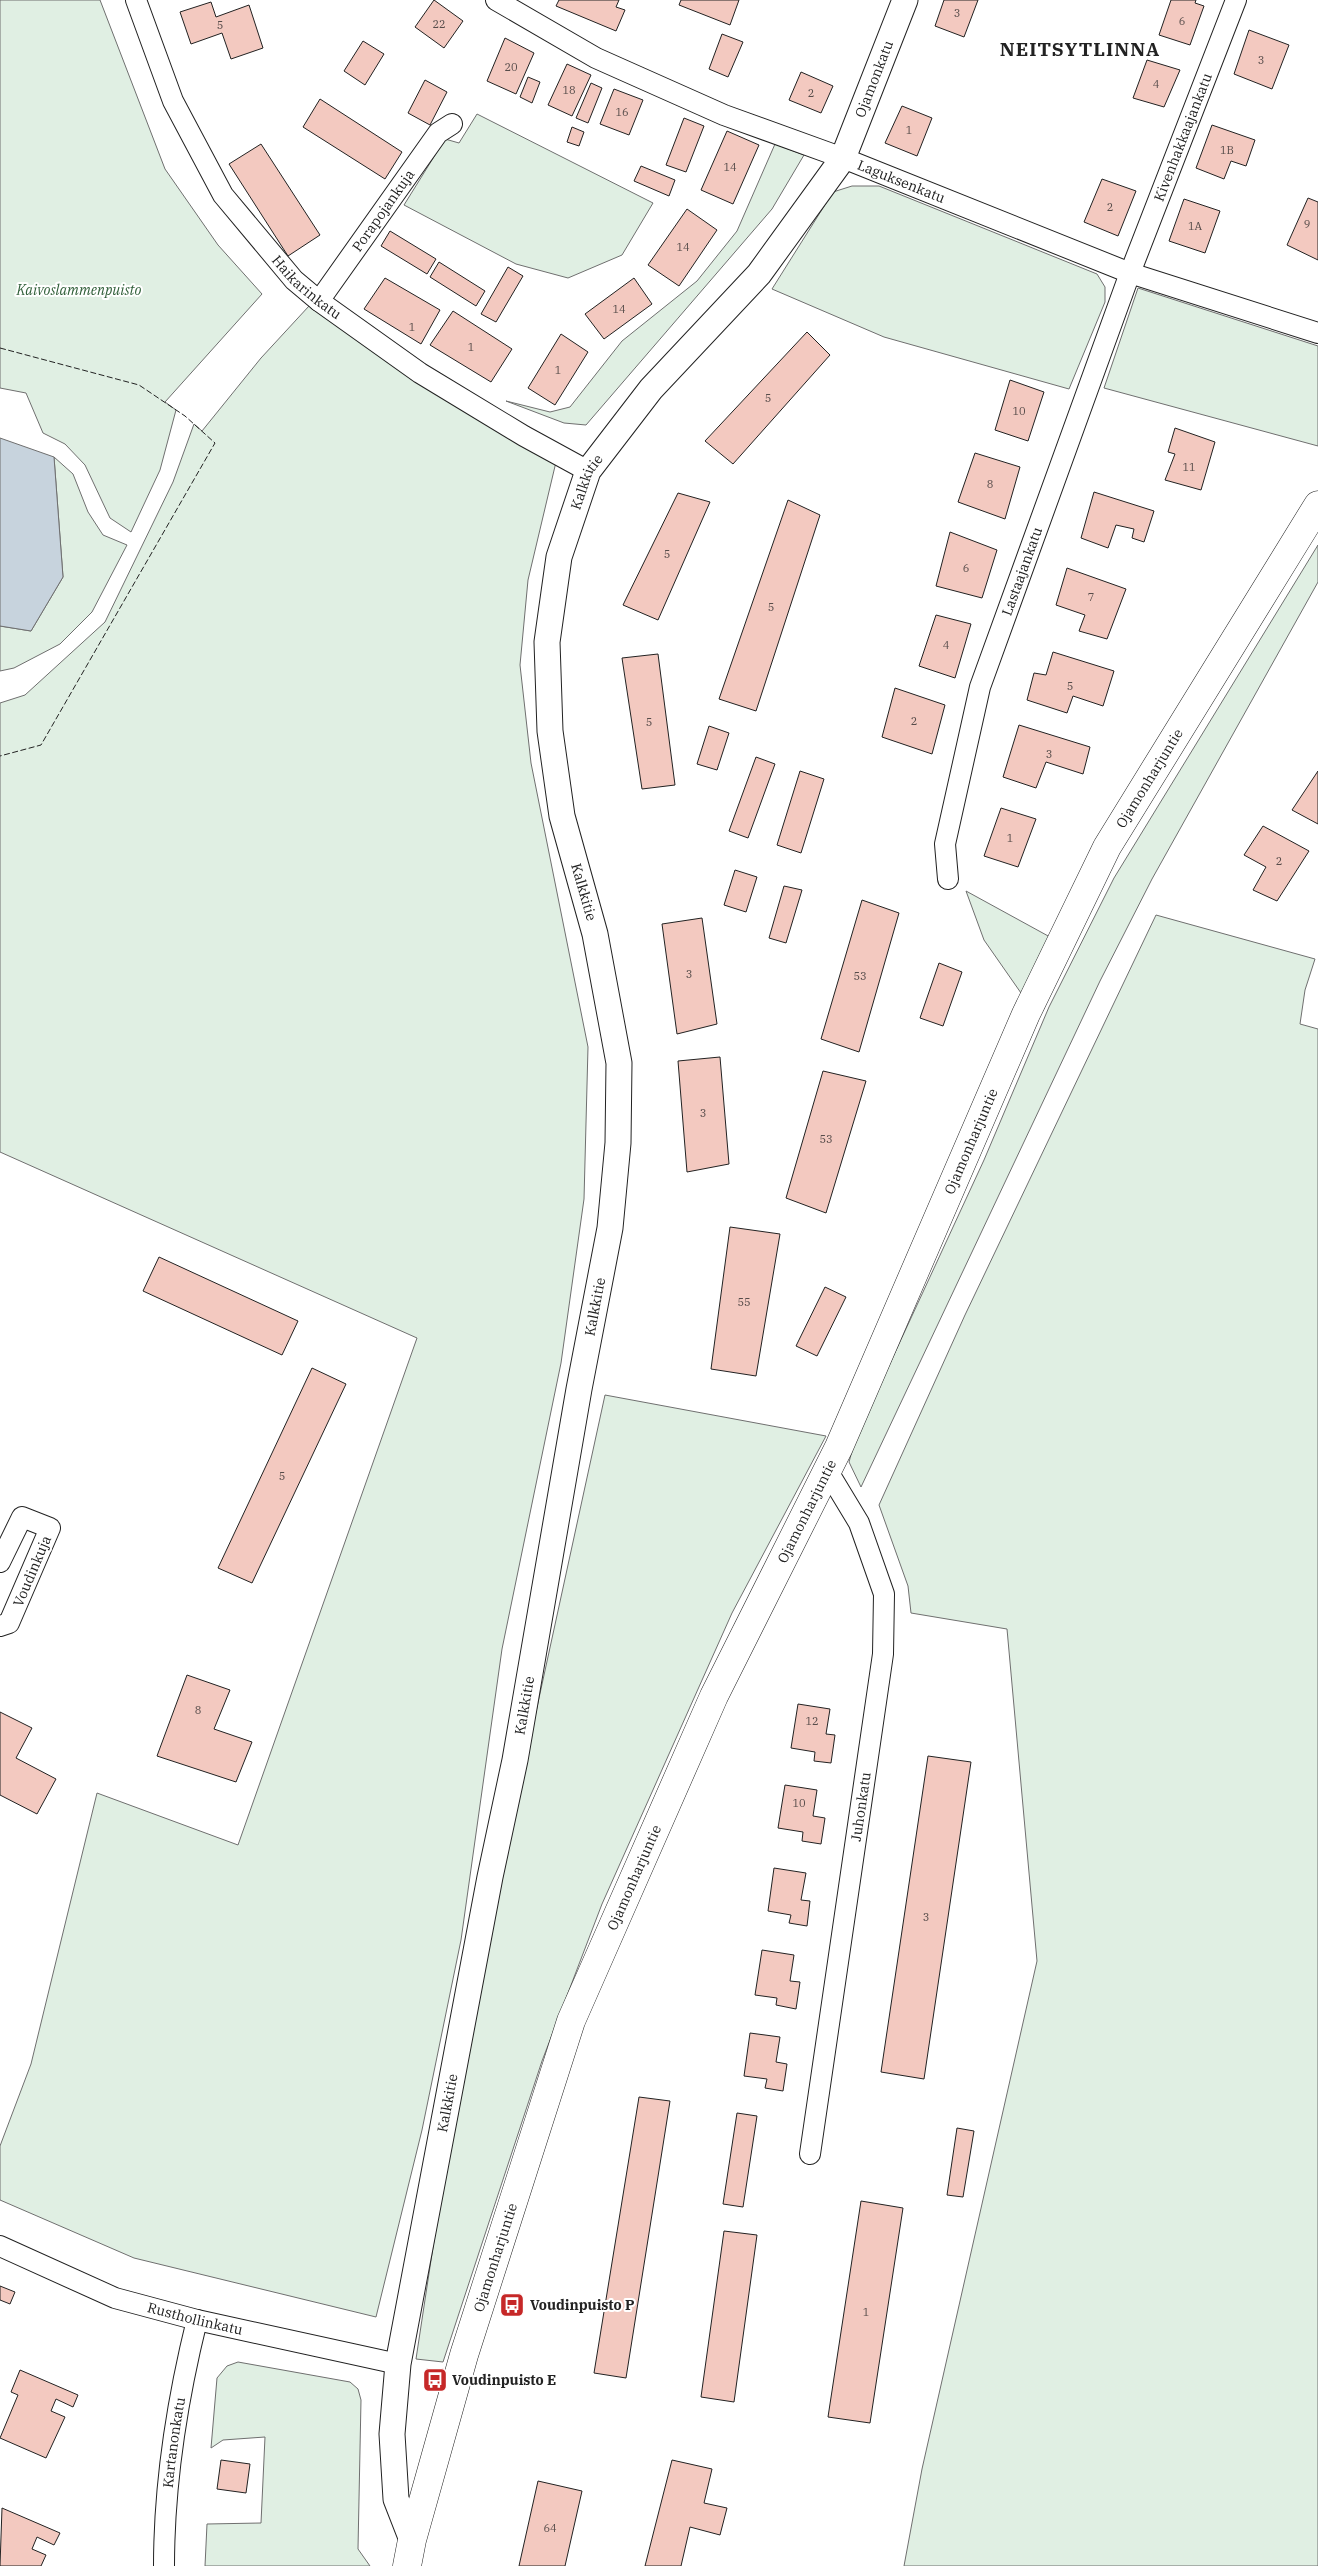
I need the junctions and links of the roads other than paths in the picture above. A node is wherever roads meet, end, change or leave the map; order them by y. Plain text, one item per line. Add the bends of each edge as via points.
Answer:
1 (136, 0) edge
2 (905, 0) edge
3 (1236, 0) edge
4 (504, 2) edge
5 (452, 124) dead end
6 (843, 158) junction
7 (1130, 273) junction
8 (318, 301) junction
9 (1318, 333) edge
10 (588, 471) junction
11 (1318, 505) edge
12 (948, 879) dead end
13 (827, 1470) junction
14 (0, 1562) edge
15 (0, 1626) edge
16 (810, 2154) dead end
17 (0, 2246) edge
18 (197, 2320) junction
19 (398, 2364) junction
20 (412, 2540) junction
21 (164, 2566) edge
22 (407, 2566) edge

1 - 8 street, Haikarinkatu via 173,101 223,195 294,280
2 - 6 street, Ojamonkatu
3 - 7 street, Kivenhakkaajankatu
4 - 6 street, Laguksenkatu via 605,62 724,115
5 - 8 street, Porapojankuja via 438,133
6 - 7 street, Laguksenkatu
6 - 10 street, Kalkkitie via 759,274 651,389
7 - 9 street, Laguksenkatu
7 - 12 street, Lastaajankatu via 980,687 945,844
8 - 10 street, Haikarinkatu via 420,373
10 - 19 street, Kalkkitie via 559,558 547,642 549,721 562,816 595,934 619,1063 618,1143 610,1228 515,1760
11 - 13 main road, Ojamonharjuntie via 1106,848 1026,1014
13 - 16 street, Juhonkatu via 859,1523 884,1594 884,1611 882,1654
13 - 20 main road, Ojamonharjuntie via 714,1696 571,2021 464,2355
14 - 15 street, Voudinkuja via 22,1517 50,1528 9,1623
17 - 18 street, Rusthollinkatu via 115,2298
18 - 19 street, Rusthollinkatu
18 - 21 street, Kartanonkatu via 175,2419 167,2486
19 - 20 street, Kalkkitie via 392,2434 396,2499
20 - 22 main road, Ojamonharjuntie

